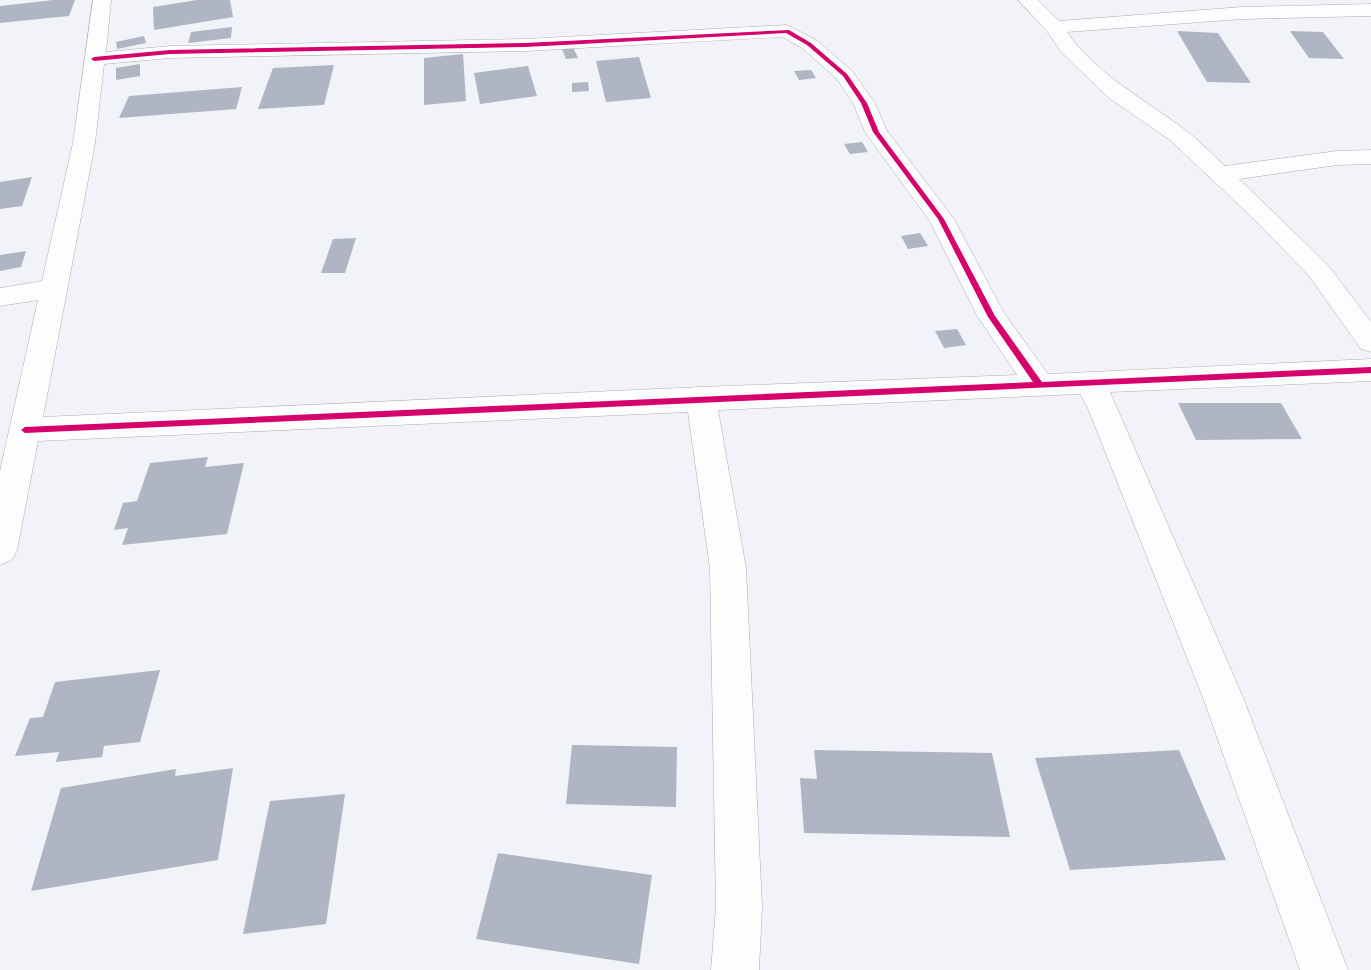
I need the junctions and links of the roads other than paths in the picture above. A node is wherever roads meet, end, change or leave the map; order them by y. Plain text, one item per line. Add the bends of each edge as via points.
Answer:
1 (102, 0) edge
2 (1027, 0) edge
3 (1371, 10) edge
4 (1054, 27) junction
5 (94, 59) junction
6 (1371, 157) edge
7 (1221, 174) junction
8 (53, 288) junction
9 (0, 297) edge
10 (1371, 342) edge
11 (1371, 370) edge
12 (1088, 382) junction
13 (1039, 384) junction
14 (701, 398) junction
15 (25, 430) junction
16 (0, 550) edge
17 (735, 970) edge
18 (1324, 970) edge

1 - 5 street
2 - 4 street
3 - 4 street via 1242,13
4 - 7 street via 1069,49 1117,93 1178,135
5 - 8 street via 84,143
5 - 13 street via 170,51 525,45 787,31 845,75 864,103 876,132 941,219 992,317
6 - 7 street
7 - 10 street via 1318,270
8 - 9 street
8 - 15 street
11 - 12 street
12 - 13 street
12 - 18 street via 1102,406 1222,695
13 - 14 street
14 - 15 street
14 - 17 street via 728,568 739,907
15 - 16 street

